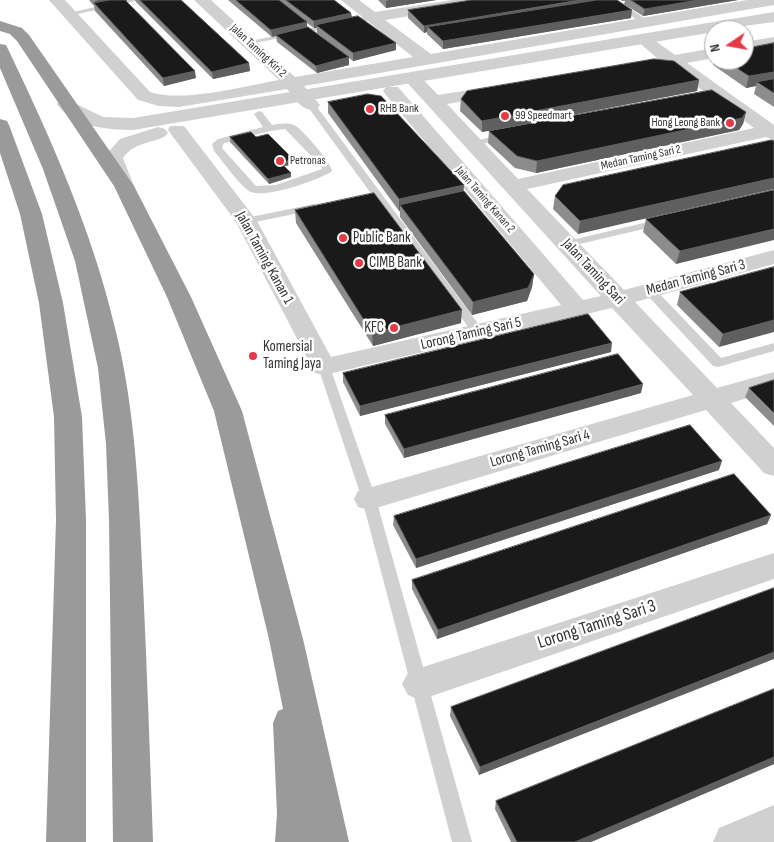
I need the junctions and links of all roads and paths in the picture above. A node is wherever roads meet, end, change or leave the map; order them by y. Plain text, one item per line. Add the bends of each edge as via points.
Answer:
1 (57, 0) edge
2 (136, 0) edge
3 (202, 0) edge
4 (349, 0) edge
5 (481, 0) edge
6 (612, 0) edge
7 (774, 0) edge
8 (69, 14) junction
9 (373, 17) junction
10 (774, 17) edge
11 (646, 22) junction
12 (0, 26) edge
13 (774, 27) edge
14 (754, 30) edge
15 (704, 39) edge
16 (250, 42) junction
17 (774, 42) edge
18 (649, 44) junction
19 (754, 45) edge
20 (0, 49) edge
21 (704, 55) edge
22 (428, 60) junction
23 (672, 60) junction
24 (614, 70) edge
25 (519, 86) edge
26 (422, 88) junction
27 (392, 91) junction
28 (303, 94) junction
29 (66, 104) junction
30 (264, 121) junction
31 (0, 125) edge
32 (177, 130) junction
33 (520, 134) edge
34 (772, 136) edge
35 (473, 143) junction
36 (124, 186) junction
37 (518, 192) junction
38 (321, 206) edge
39 (670, 220) edge
40 (246, 221) junction
41 (567, 244) junction
42 (774, 257) edge
43 (650, 291) junction
44 (618, 299) junction
45 (578, 309) junction
46 (478, 332) junction
47 (774, 347) edge
48 (324, 368) junction
49 (774, 381) edge
50 (711, 399) junction
51 (774, 466) edge
52 (369, 499) junction
53 (774, 566) edge
54 (286, 639) junction
55 (420, 684) junction
56 (774, 824) edge
57 (66, 842) edge
58 (133, 842) edge
59 (295, 842) edge
60 (329, 842) edge
61 (462, 842) edge
62 (733, 842) edge

1 - 8 street
2 - 8 lane
3 - 16 street, Jalan Taming Kiri 2
4 - 9 street
5 - 9 street
6 - 11 lane
7 - 11 street
8 - 28 street via 144,96 179,102
9 - 16 lane
9 - 22 street
10 - 18 street
11 - 22 street
12 - 29 highway via 16,31 23,38
13 - 14 street
15 - 18 street
16 - 28 street, Jalan Taming Kiri 2
17 - 19 street
18 - 23 street
18 - 26 street
20 - 58 highway via 68,204 95,294 116,406 124,514
21 - 23 street
22 - 28 street
23 - 24 street
23 - 34 street via 714,96
25 - 26 street
26 - 27 street
26 - 28 street
26 - 35 street, Jalan Taming Sari
27 - 28 street
27 - 45 street, Jalan Taming Kanan 2
28 - 29 street via 133,124 109,125 88,119
28 - 30 street
28 - 46 lane
29 - 36 highway
30 - 30 lane via 217,144 217,149 253,189 269,189 327,170 292,128
30 - 32 street
31 - 57 highway via 31,214 51,303 68,417 72,520
32 - 36 street via 143,136 120,145 113,158
32 - 40 street, Jalan Taming Kanan 1
33 - 35 lane
34 - 37 street, Medan Taming Sari 2
35 - 37 street, Jalan Taming Sari
36 - 54 highway via 179,297 228,411
37 - 41 street, Jalan Taming Sari
38 - 40 lane
39 - 41 lane
40 - 48 street, Jalan Taming Kanan 1
41 - 44 street, Jalan Taming Sari
42 - 43 street, Medan Taming Sari 3
43 - 44 street, Medan Taming Sari 3
43 - 47 lane via 718,363
44 - 45 street, Lorong Taming Sari 5
44 - 50 street, Jalan Taming Sari
45 - 46 street, Lorong Taming Sari 5
46 - 48 street, Lorong Taming Sari 5
48 - 52 lane
49 - 50 street, Lorong Taming Sari 4
50 - 51 street, Jalan Taming Sari
50 - 52 street, Lorong Taming Sari 4
52 - 55 lane
53 - 55 street, Lorong Taming Sari 3
54 - 59 highway via 297,814
54 - 60 highway
55 - 61 lane
56 - 62 street

